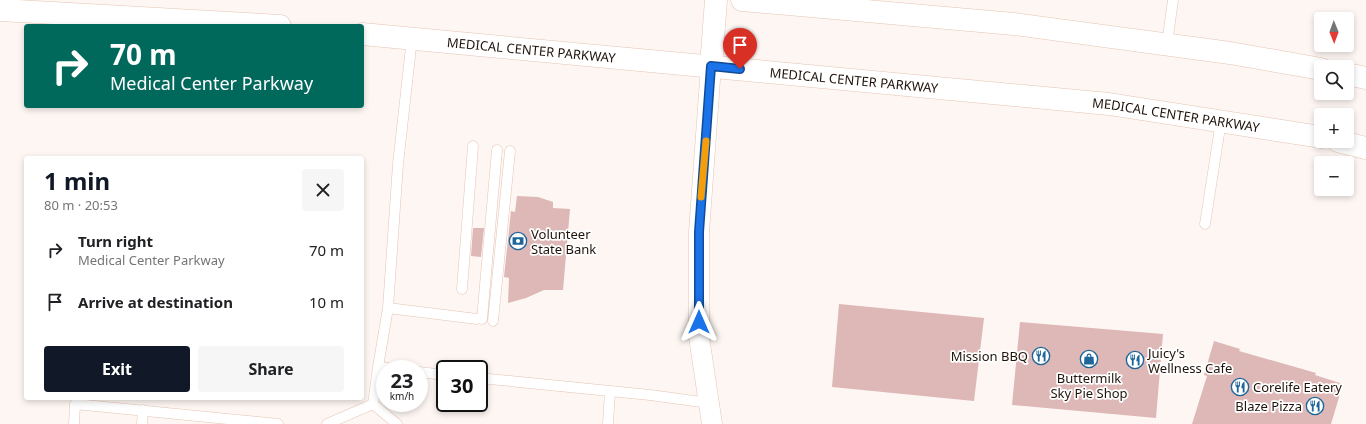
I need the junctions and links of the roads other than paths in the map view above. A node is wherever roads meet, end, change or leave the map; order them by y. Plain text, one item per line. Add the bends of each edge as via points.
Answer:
1 (716, 0) edge
2 (742, 0) edge
3 (1173, 0) edge
4 (0, 10) edge
5 (245, 24) edge
6 (364, 34) edge
7 (412, 38) junction
8 (1167, 44) junction
9 (711, 66) junction
10 (1314, 68) edge
11 (1354, 75) edge
12 (1366, 78) edge
13 (1221, 121) junction
14 (1314, 136) edge
15 (1354, 145) edge
16 (473, 146) dead end
17 (1366, 148) edge
18 (497, 150) dead end
19 (510, 151) dead end
20 (1205, 224) dead end
21 (462, 289) dead end
22 (388, 308) junction
23 (493, 321) dead end
24 (379, 360) edge
25 (488, 379) edge
26 (376, 382) edge
27 (610, 391) junction
28 (709, 403) junction
29 (373, 404) junction
30 (143, 410) junction
31 (74, 424) edge
32 (142, 424) edge
33 (278, 424) edge
34 (327, 424) edge
35 (397, 424) edge
36 (608, 424) edge
37 (712, 424) edge

1 - 9 main road
2 - 8 main road via 1014,24
3 - 8 lane
4 - 5 main road
6 - 7 main road, MEDICAL CENTER PARKWAY
7 - 9 main road, MEDICAL CENTER PARKWAY
7 - 22 lane via 398,164
8 - 10 main road via 1230,52
9 - 13 main road, MEDICAL CENTER PARKWAY via 1109,104
9 - 28 street via 699,232 699,337
11 - 12 main road
13 - 14 main road, MEDICAL CENTER PARKWAY
13 - 20 lane
15 - 17 main road
16 - 21 lane
18 - 22 lane via 479,319
19 - 23 lane
22 - 24 lane
25 - 27 lane
26 - 29 lane
27 - 28 lane
27 - 36 lane
28 - 37 street
29 - 34 lane
29 - 35 lane
30 - 31 lane via 75,404
30 - 32 lane
30 - 33 lane

